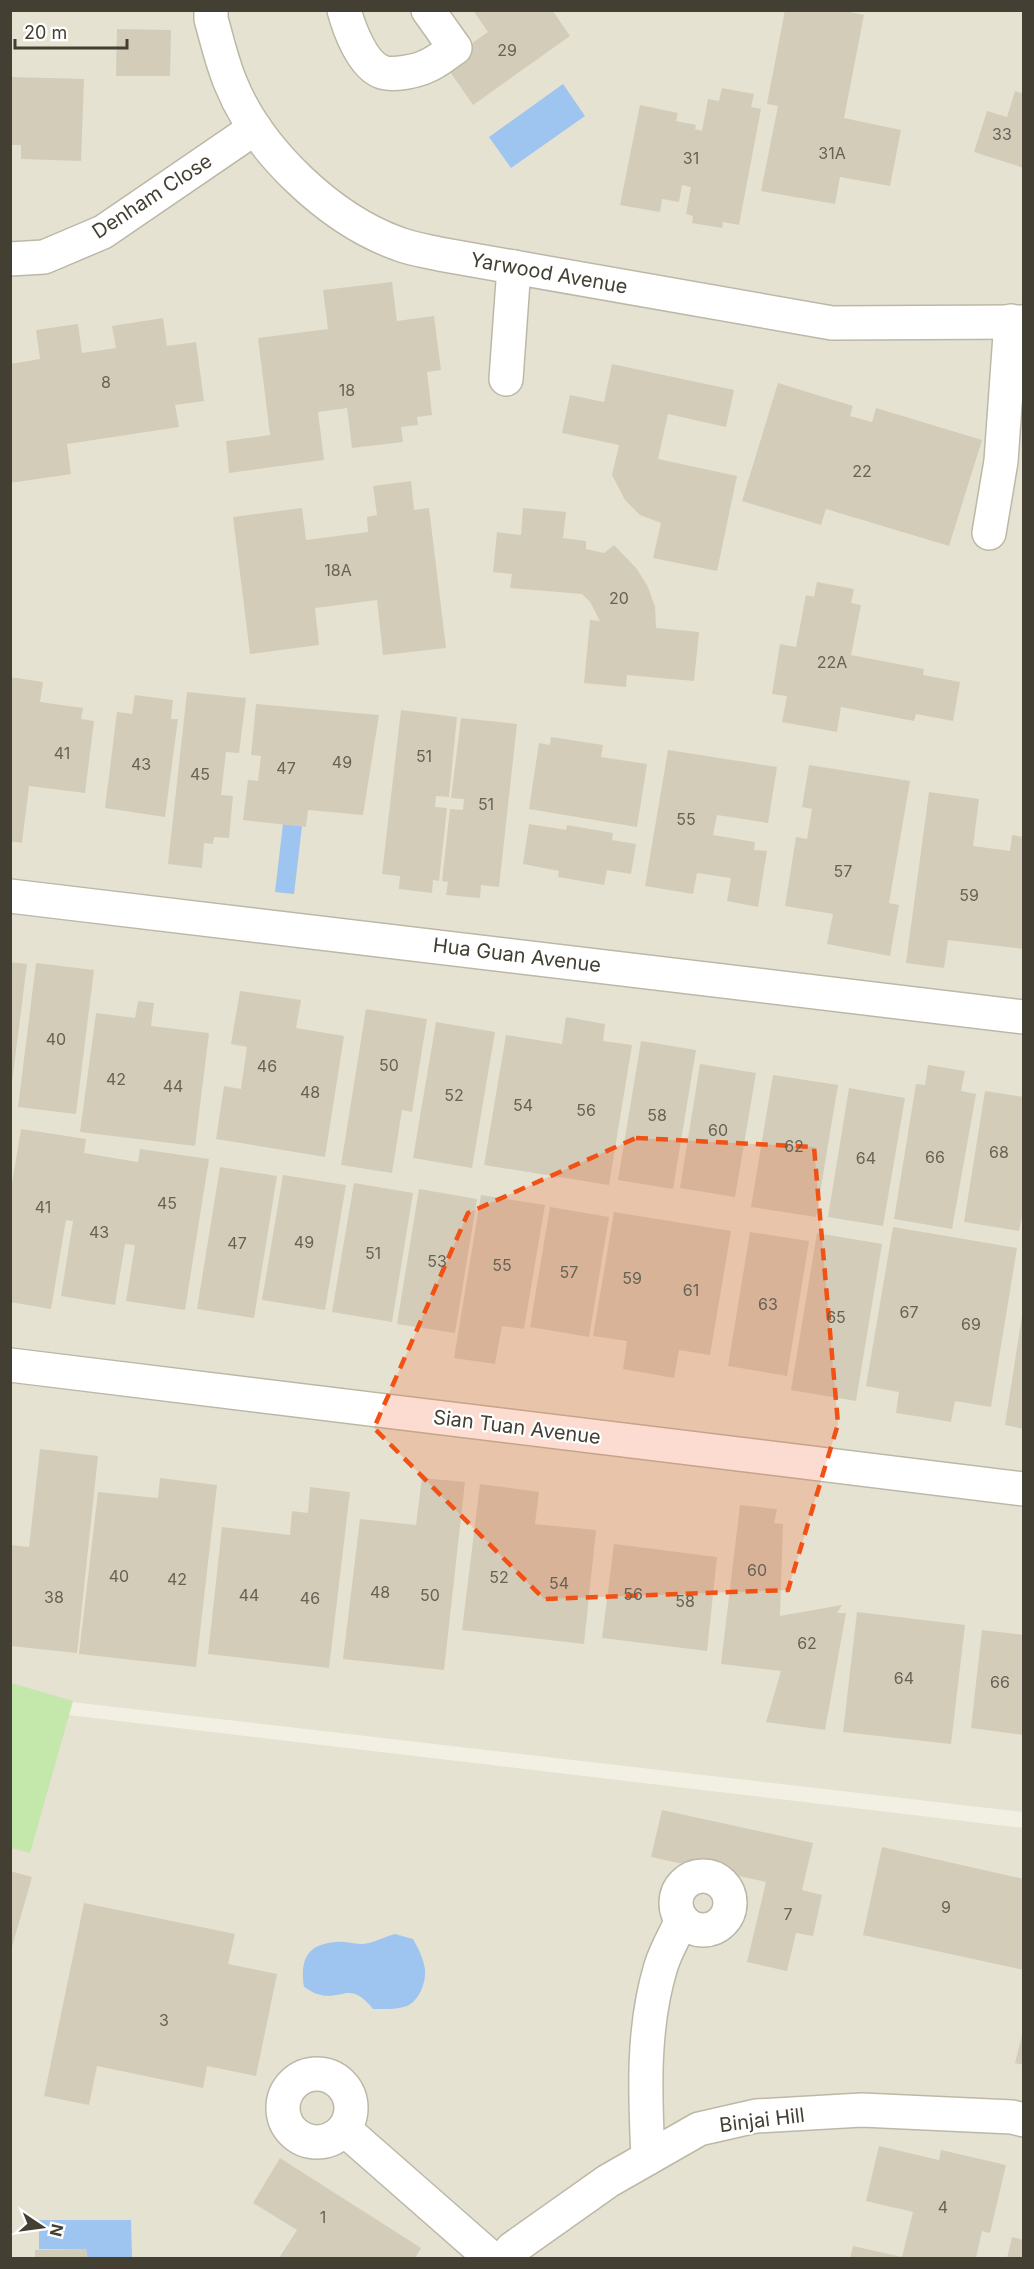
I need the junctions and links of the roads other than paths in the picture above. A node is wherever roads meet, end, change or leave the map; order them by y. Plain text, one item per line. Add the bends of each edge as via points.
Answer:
1 (211, 10) edge
2 (344, 10) edge
3 (428, 10) edge
4 (255, 128) junction
5 (10, 259) edge
6 (514, 267) junction
7 (1017, 321) edge
8 (506, 379) dead end
9 (989, 533) dead end
10 (10, 896) edge
11 (1023, 1017) edge
12 (10, 1365) edge
13 (1023, 1489) edge
14 (682, 1920) dead end
15 (1023, 2120) edge
16 (344, 2129) dead end
17 (648, 2158) junction
18 (491, 2259) edge
19 (505, 2259) edge

1 - 4 street, Yarwood Avenue via 231,84
2 - 3 street via 350,32 367,60 382,72 407,73 428,66 454,48
4 - 5 street, Denham Close via 103,232 44,257
4 - 6 street, Yarwood Avenue via 306,188 351,221 399,244
6 - 7 street, Yarwood Avenue via 832,323
6 - 8 street
7 - 9 street, Yarwood Avenue
10 - 11 street, Hua Guan Avenue
12 - 13 street, Sian Tuan Avenue
14 - 17 street via 662,1965 650,2018 645,2094
15 - 17 street, Binjai Hill via 862,2110 756,2116 699,2129
16 - 18 street
17 - 19 street, Binjai Hill via 608,2181 512,2249

